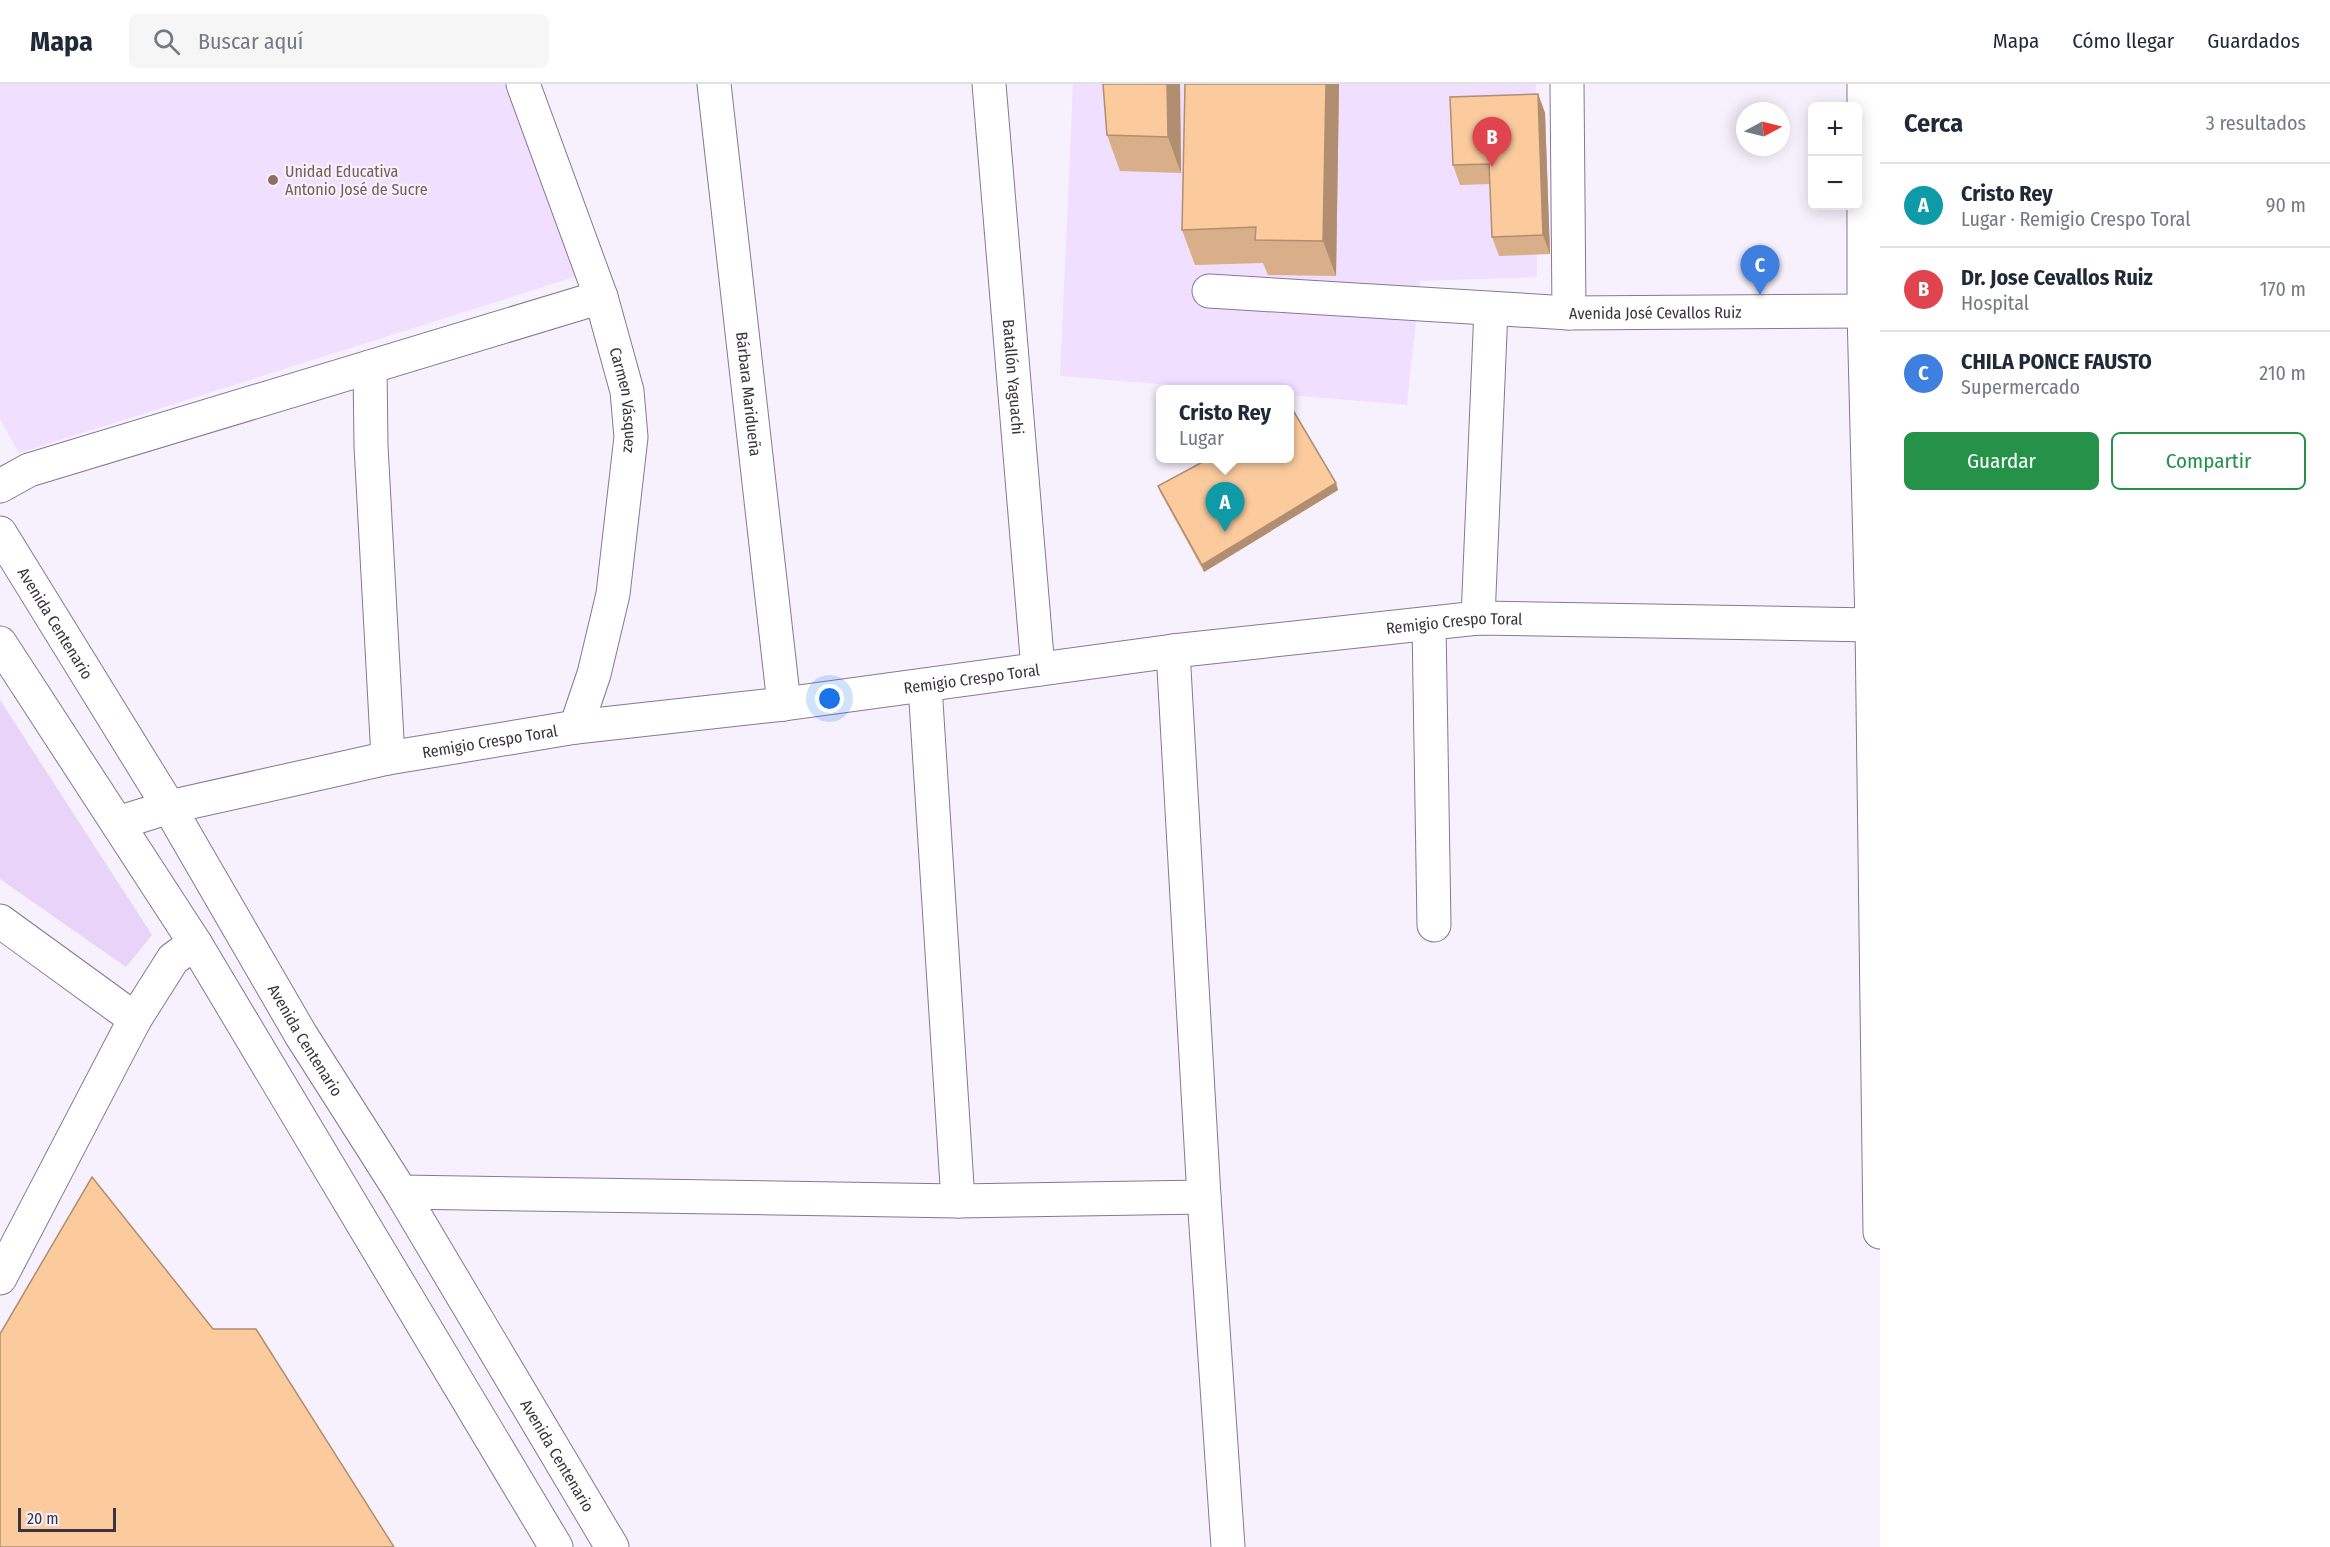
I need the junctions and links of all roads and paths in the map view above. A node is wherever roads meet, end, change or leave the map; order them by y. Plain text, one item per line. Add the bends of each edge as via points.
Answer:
1 (523, 84) edge
2 (714, 84) edge
3 (989, 84) edge
4 (1567, 84) edge
5 (1864, 84) edge
6 (1209, 291) dead end
7 (601, 297) junction
8 (1491, 309) junction
9 (1864, 311) junction
10 (1569, 313) junction
11 (370, 367) junction
12 (0, 486) edge
13 (0, 533) edge
14 (1478, 618) junction
15 (1429, 624) junction
16 (1872, 625) junction
17 (0, 643) edge
18 (1173, 651) junction
19 (1038, 669) junction
20 (925, 686) junction
21 (784, 704) junction
22 (576, 727) junction
23 (388, 758) junction
24 (169, 807) junction
25 (118, 823) junction
26 (0, 921) edge
27 (1434, 925) dead end
28 (195, 943) junction
29 (135, 1019) junction
30 (401, 1192) junction
31 (1204, 1197) junction
32 (958, 1201) junction
33 (1880, 1232) edge
34 (0, 1278) edge
35 (556, 1547) edge
36 (612, 1547) edge
37 (1228, 1547) edge

1 - 7 street, Carmen Vásquez
2 - 21 street, Bárbara Maridueña
3 - 19 street, Batallón Yaguachi
4 - 10 street, Avenida José Cevallos Ruiz
5 - 9 street
6 - 8 street
7 - 11 street
7 - 22 street, Carmen Vásquez via 627,391 631,437 613,594 594,674
8 - 10 street
8 - 14 street
9 - 10 street, Avenida José Cevallos Ruiz
9 - 16 street
11 - 12 street via 29,470
11 - 23 street
13 - 24 street, Avenida Centenario
14 - 15 street, Remigio Crespo Toral
14 - 16 street, Remigio Crespo Toral
15 - 18 street, Remigio Crespo Toral
15 - 27 street
16 - 33 street
17 - 25 street
18 - 19 street, Remigio Crespo Toral
18 - 31 street
19 - 20 street, Remigio Crespo Toral
20 - 21 street, Remigio Crespo Toral
20 - 32 street
21 - 22 street, Remigio Crespo Toral
22 - 23 street, Remigio Crespo Toral
23 - 24 street, Remigio Crespo Toral
24 - 25 street, Remigio Crespo Toral
24 - 30 street, Avenida Centenario via 301,1035
25 - 28 street
26 - 29 street
28 - 29 street via 173,959
28 - 35 street
29 - 34 street
30 - 32 street
30 - 36 street, Avenida Centenario
31 - 32 street
31 - 37 street

